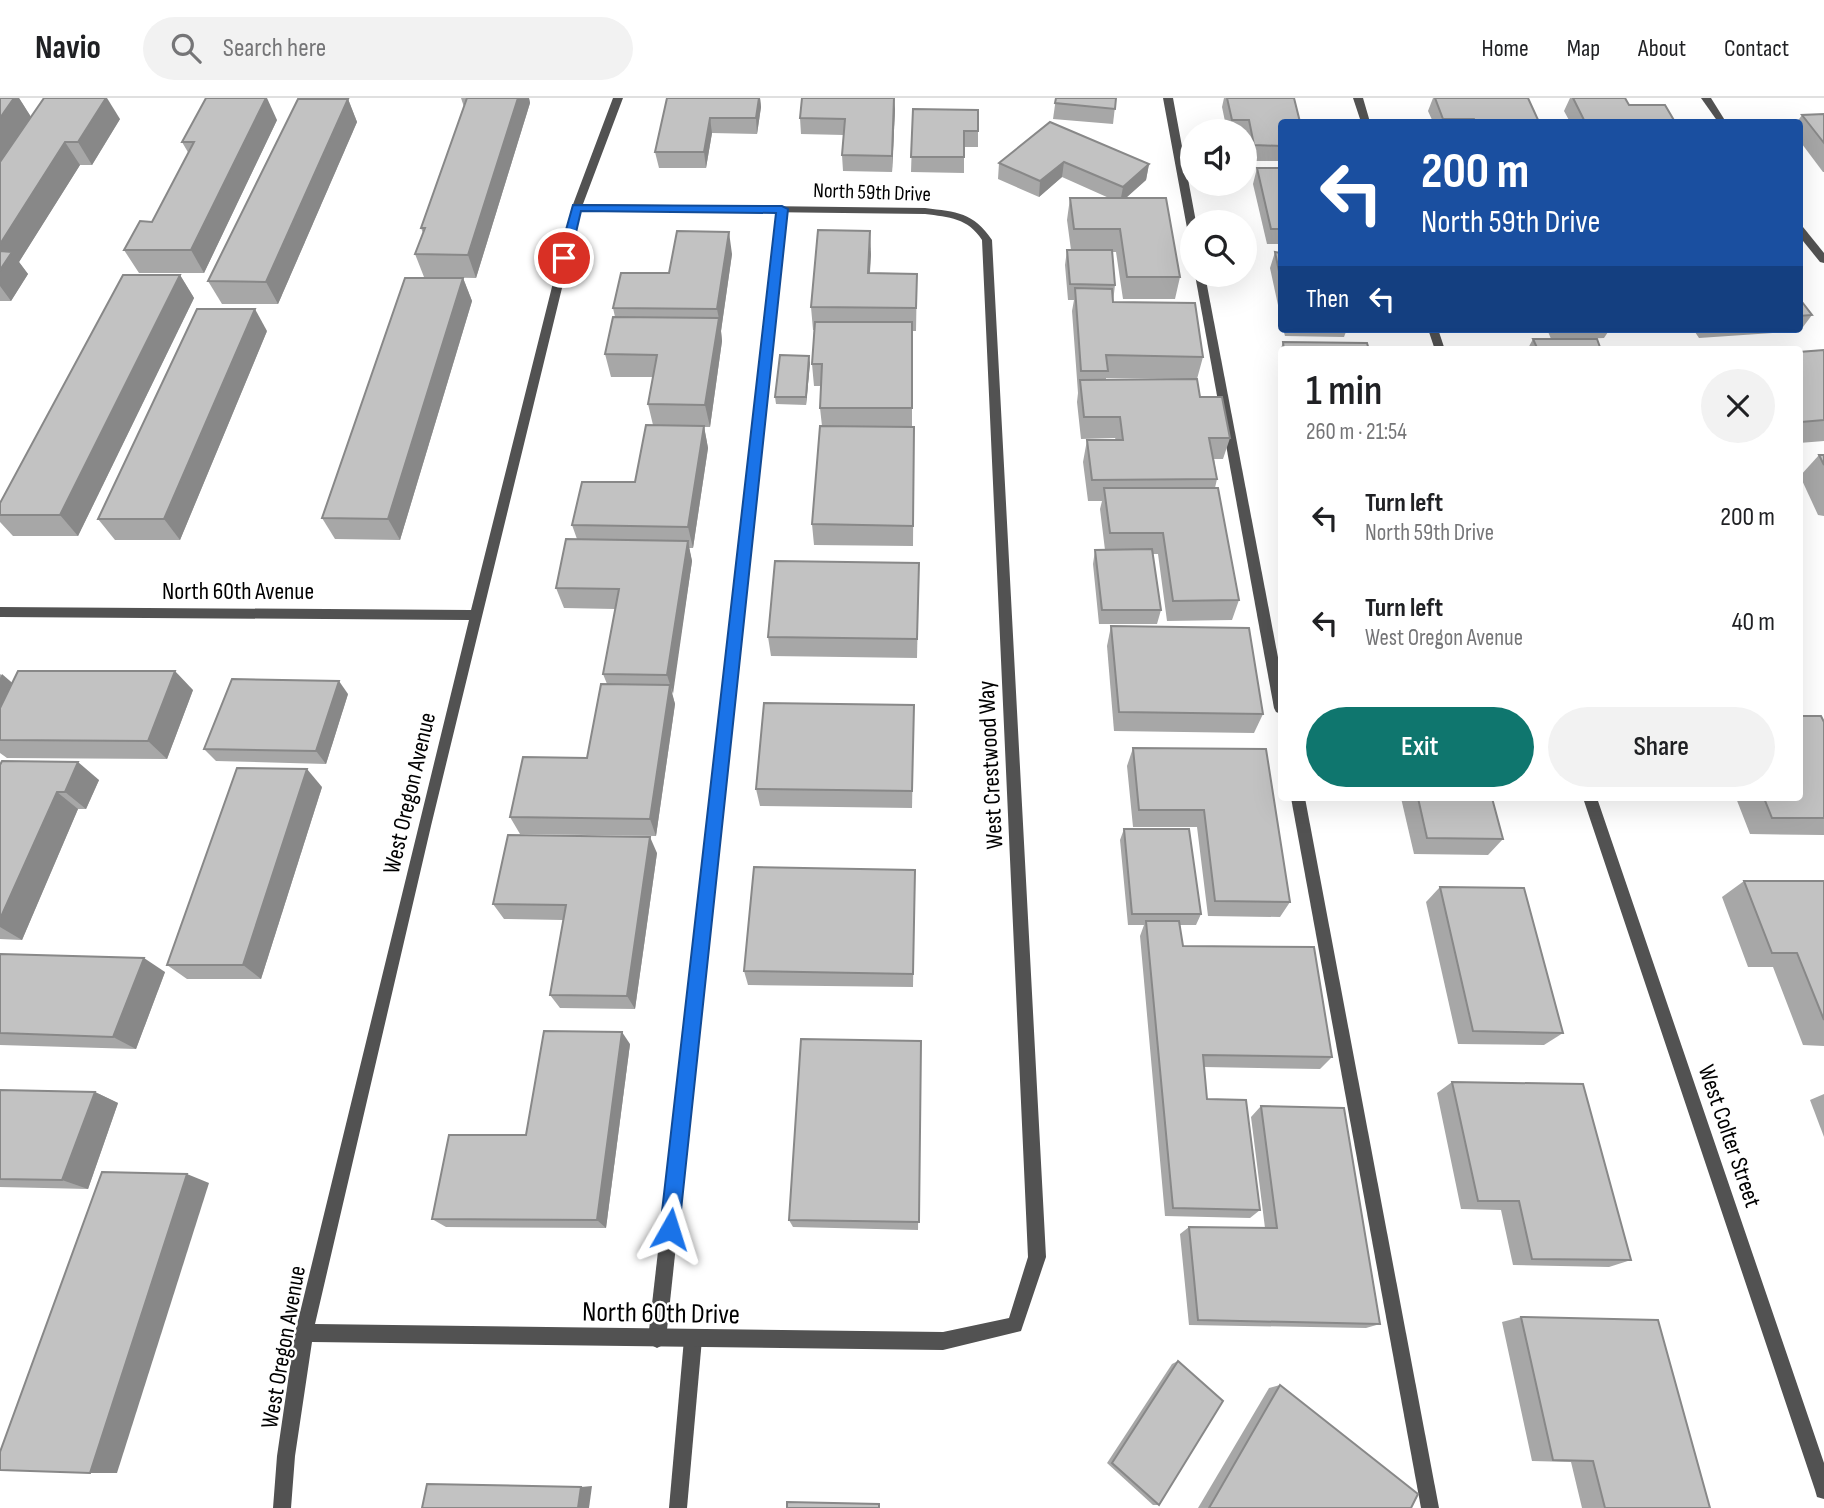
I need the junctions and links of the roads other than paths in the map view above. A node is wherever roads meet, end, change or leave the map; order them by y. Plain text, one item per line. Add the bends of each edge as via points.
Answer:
1 (618, 98) edge
2 (1168, 98) edge
3 (1358, 98) edge
4 (1706, 98) edge
5 (1365, 119) edge
6 (1719, 119) edge
7 (577, 207) junction
8 (782, 209) junction
9 (1189, 210) edge
10 (957, 215) joint
11 (1803, 234) edge
12 (1824, 260) edge
13 (1202, 287) edge
14 (0, 612) edge
15 (475, 615) junction
16 (1278, 692) edge
17 (1299, 801) edge
18 (1591, 801) edge
19 (1015, 1325) joint
20 (304, 1333) junction
21 (657, 1339) junction
22 (693, 1339) junction
23 (1824, 1490) edge
24 (282, 1508) edge
25 (677, 1508) edge
26 (1430, 1508) edge

1 - 7 street, West Oregon Avenue
2 - 9 street
3 - 5 street
4 - 6 street
7 - 8 street, North 59th Drive
7 - 15 street, West Oregon Avenue
8 - 10 street, North 59th Drive
8 - 21 street
10 - 19 street, West Crestwood Way via 977,224 986,240 1037,1257
11 - 12 street
13 - 16 street
14 - 15 street, North 60th Avenue
15 - 20 street, West Oregon Avenue
17 - 26 street
18 - 23 street, West Colter Street
19 - 22 street, North 60th Drive via 943,1341
20 - 21 street, North 60th Drive
20 - 24 street, West Oregon Avenue
21 - 22 street, North 60th Drive
22 - 25 street

